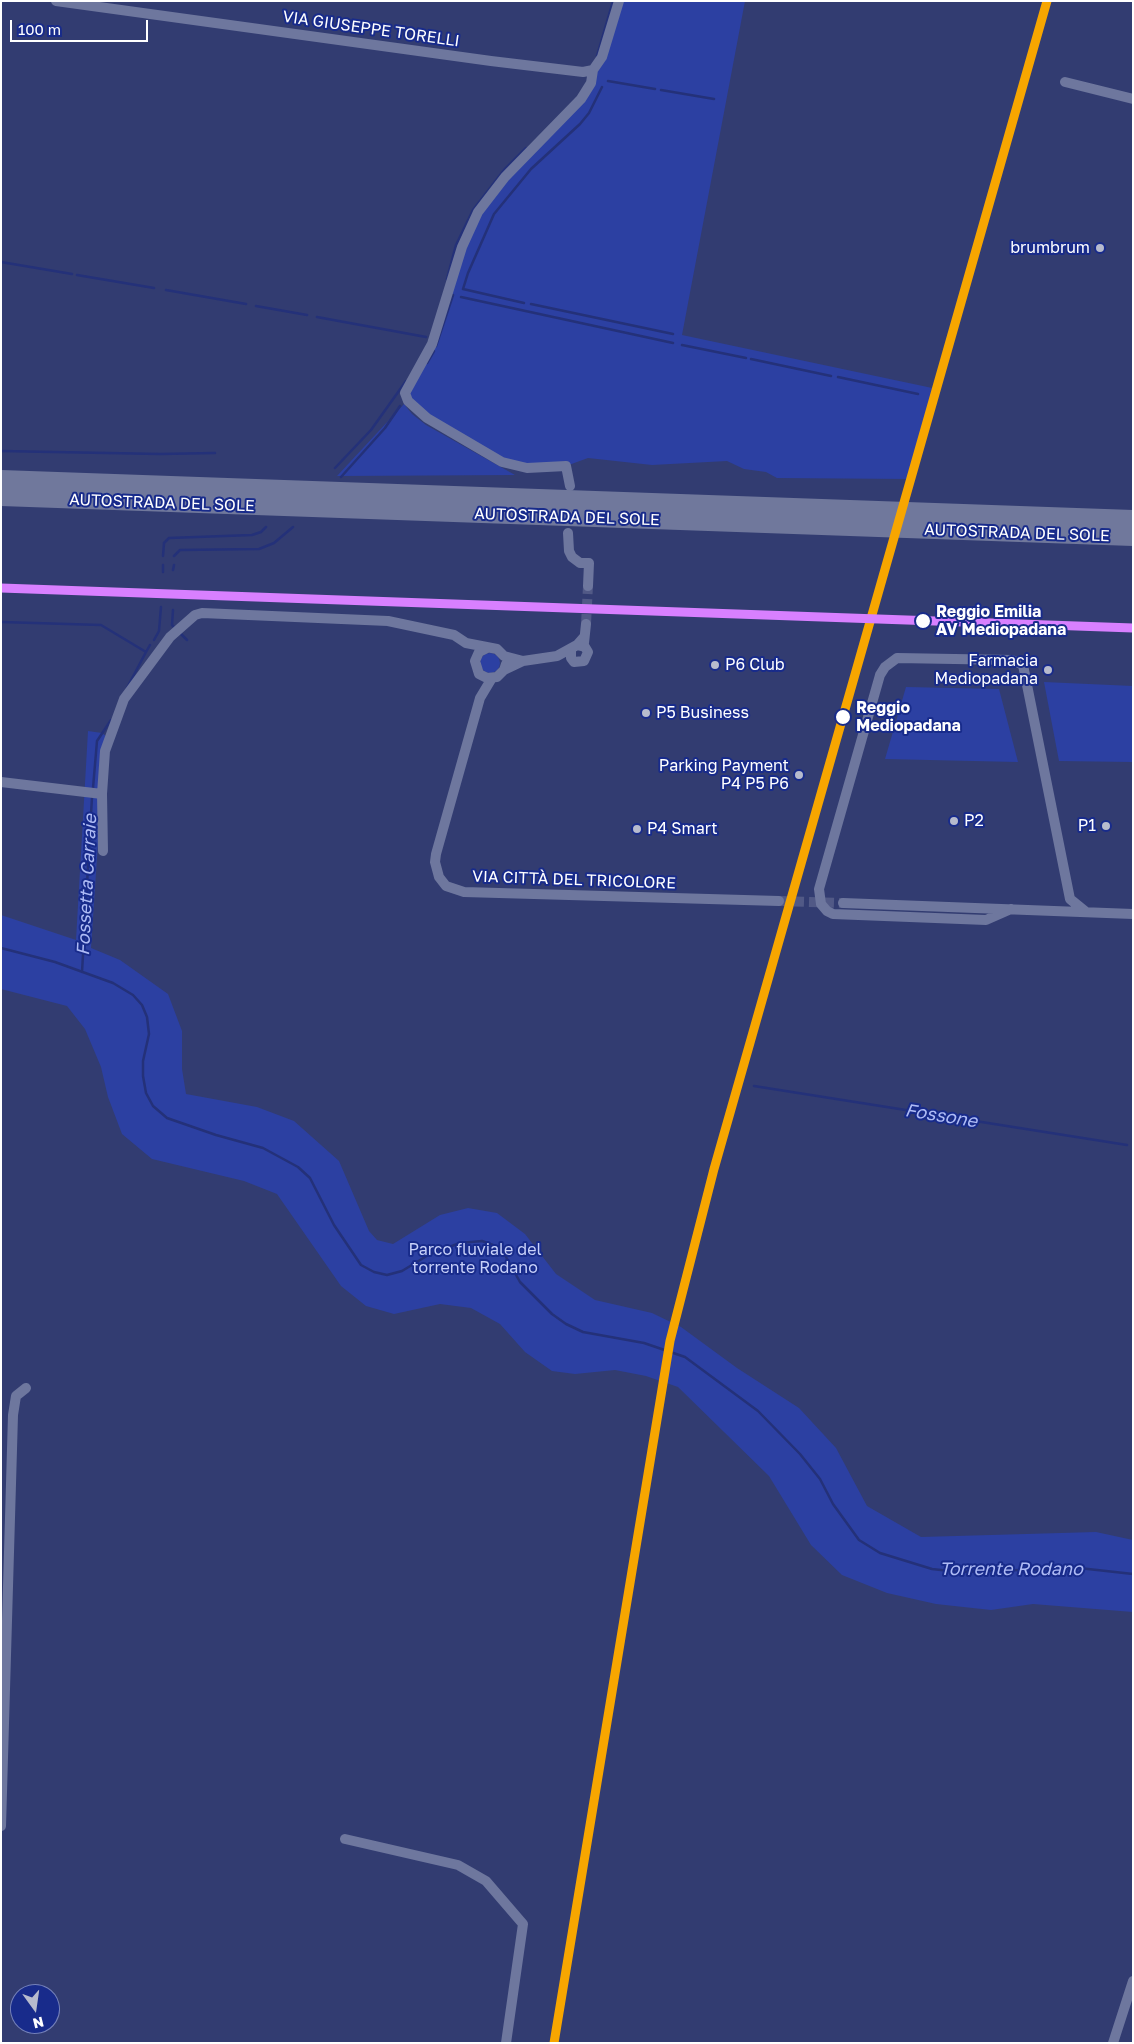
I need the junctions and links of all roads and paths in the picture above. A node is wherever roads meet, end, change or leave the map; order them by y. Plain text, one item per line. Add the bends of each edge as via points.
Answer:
1 (56, 1) edge
2 (619, 1) edge
3 (593, 70) junction
4 (1065, 82) dead end
5 (1133, 98) edge
6 (1, 479) edge
7 (570, 486) dead end
8 (1, 498) edge
9 (1133, 519) edge
10 (568, 533) dead end
11 (1133, 537) edge
12 (588, 586) tunnel mouth
13 (586, 624) tunnel mouth
14 (466, 643) junction
15 (487, 648) junction
16 (504, 656) junction
17 (475, 661) junction
18 (523, 661) junction
19 (504, 670) junction
20 (479, 674) junction
21 (492, 678) junction
22 (480, 698) junction
23 (1, 782) edge
24 (102, 794) junction
25 (104, 851) dead end
26 (779, 901) tunnel mouth
27 (843, 902) tunnel mouth
28 (1011, 909) junction
29 (1086, 912) junction
30 (1133, 914) edge
31 (26, 1388) dead end
32 (1, 1826) edge
33 (345, 1839) dead end
34 (1133, 1981) edge
35 (506, 2043) edge
36 (1113, 2043) edge

1 - 3 street, VIA GIUSEPPE TORELLI via 491,61 583,72
2 - 3 street via 605,50
3 - 7 street via 591,83 577,104 505,176 478,212 464,241 432,344 405,393 408,401 428,418 502,462 526,468 566,466
4 - 5 street
6 - 9 highway, AUTOSTRADA DEL SOLE
8 - 11 highway, AUTOSTRADA DEL SOLE
10 - 12 street via 572,557 580,563 588,563
13 - 18 street via 578,648 557,656
14 - 15 street
14 - 17 street
14 - 24 street via 454,635 382,620 196,615 170,637 124,699 105,751
15 - 16 street via 497,649
15 - 17 street via 479,652
16 - 18 street
16 - 19 street
17 - 20 street
18 - 19 street
19 - 21 street
20 - 21 street
20 - 22 street
21 - 22 street
22 - 26 street, VIA CITTÀ DEL TRICOLORE via 436,854 439,877 446,886 464,892
23 - 24 street
24 - 25 street
27 - 28 street
28 - 29 street
28 - 29 street via 986,920 839,914 827,911 820,904 819,889 880,675 897,658 1012,660 1023,665 1070,899
29 - 30 street
31 - 32 street via 16,1396 13,1415
33 - 35 street via 458,1865 486,1881 523,1924
34 - 36 street

